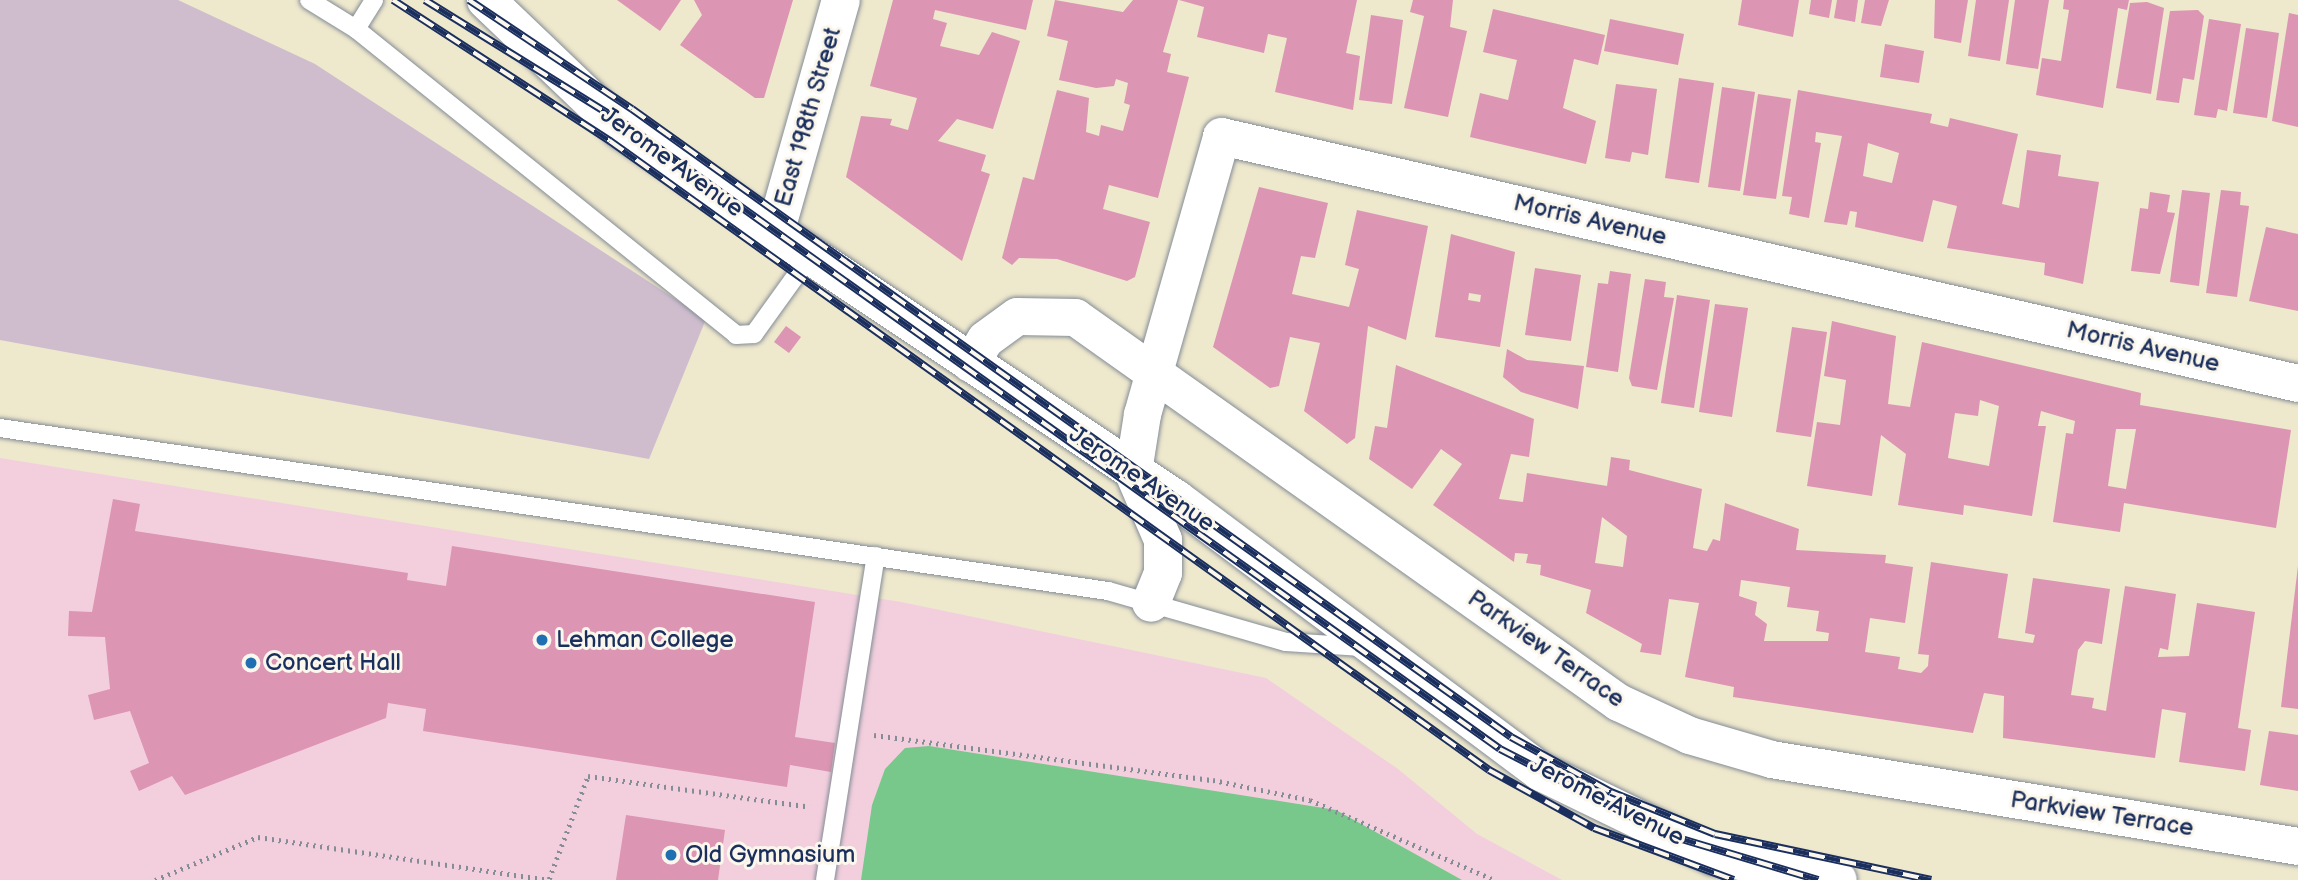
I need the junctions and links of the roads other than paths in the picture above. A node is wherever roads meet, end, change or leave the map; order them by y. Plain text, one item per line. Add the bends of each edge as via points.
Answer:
1 (309, 0) edge
2 (374, 0) edge
3 (486, 0) edge
4 (841, 0) edge
5 (356, 29) junction
6 (775, 233) junction
7 (810, 256) junction
8 (970, 363) junction
9 (1154, 371) junction
10 (2298, 383) edge
11 (0, 428) edge
12 (1133, 471) junction
13 (876, 556) junction
14 (1151, 603) junction
15 (1373, 647) junction
16 (2298, 846) edge
17 (825, 880) edge
18 (1838, 880) edge

1 - 5 lane
2 - 5 lane
3 - 6 main road, Jerome Avenue via 621,130
4 - 6 main road, East 198th Street
5 - 7 lane via 736,335 754,334
6 - 7 main road, Jerome Avenue
7 - 8 main road, Jerome Avenue
8 - 9 street, Parkview Terrace via 1000,326 1055,312 1075,317
8 - 12 main road, Jerome Avenue
9 - 10 street, Morris Avenue via 1221,136
9 - 12 street, Morris Avenue
9 - 16 street, Parkview Terrace via 1618,702 1689,735 1771,759
11 - 13 lane
12 - 14 main road via 1163,540 1163,573
12 - 15 main road, Jerome Avenue
13 - 14 lane
13 - 17 lane
14 - 15 lane via 1286,642
15 - 18 main road, Jerome Avenue via 1553,778 1714,856

